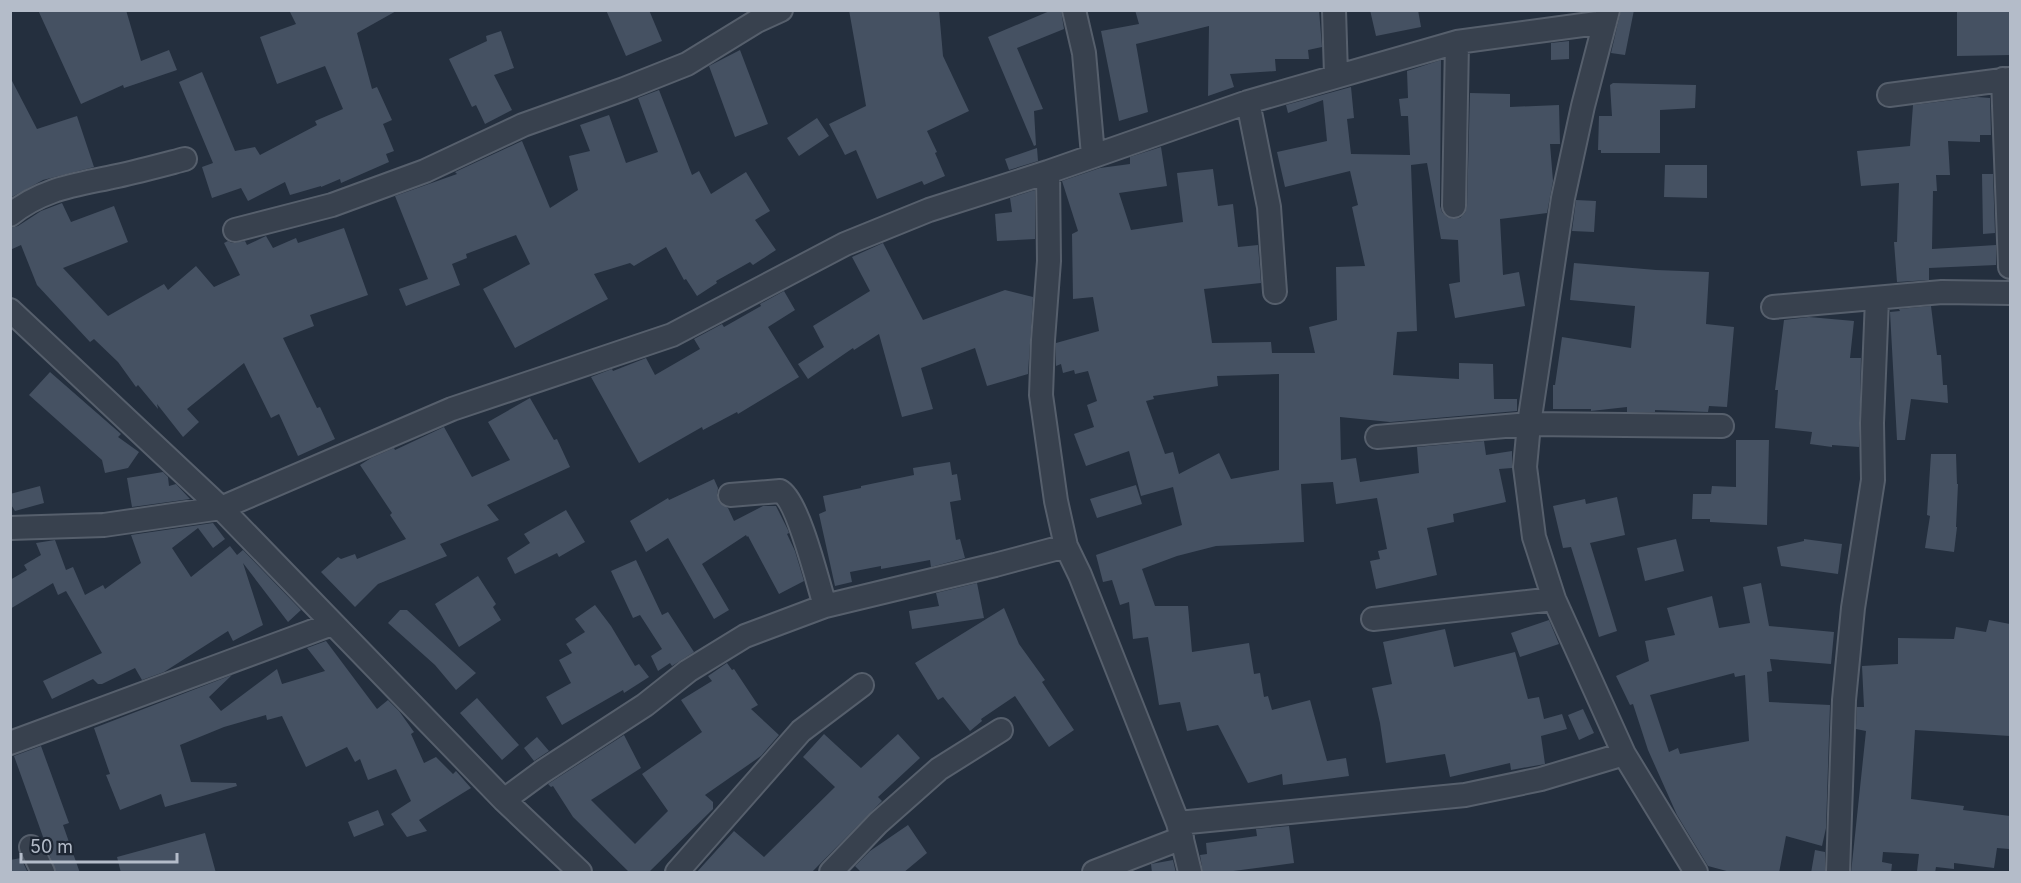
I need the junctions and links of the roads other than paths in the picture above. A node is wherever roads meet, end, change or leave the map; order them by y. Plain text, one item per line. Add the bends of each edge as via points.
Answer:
1 (781, 10) edge
2 (1074, 10) edge
3 (1334, 10) edge
4 (1606, 16) edge
5 (1457, 42) junction
6 (1336, 75) junction
7 (2007, 79) edge
8 (1888, 95) dead end
9 (1248, 102) junction
10 (1093, 155) junction
11 (185, 159) dead end
12 (1048, 171) junction
13 (1454, 206) dead end
14 (10, 215) edge
15 (235, 230) dead end
16 (2010, 267) edge
17 (1275, 292) dead end
18 (2010, 293) edge
19 (1877, 298) junction
20 (1773, 307) dead end
21 (10, 310) edge
22 (1529, 424) junction
23 (1722, 426) dead end
24 (1377, 437) dead end
25 (730, 495) dead end
26 (221, 508) junction
27 (10, 528) edge
28 (1066, 546) junction
29 (1554, 599) junction
30 (825, 606) junction
31 (1373, 619) dead end
32 (332, 624) junction
33 (862, 685) dead end
34 (1001, 730) dead end
35 (10, 743) edge
36 (1624, 754) junction
37 (504, 800) junction
38 (1180, 830) junction
39 (31, 847) dead end
40 (43, 873) edge
41 (580, 873) edge
42 (677, 873) edge
43 (831, 873) edge
44 (1094, 873) edge
45 (1190, 873) edge
46 (1696, 873) edge
47 (1838, 873) edge

1 - 15 street via 687,64 523,125 425,171 332,205
2 - 10 street via 1084,53
3 - 6 street
4 - 5 street
4 - 22 street via 1563,198
5 - 6 street
5 - 13 street
6 - 9 street
7 - 8 street
7 - 16 street
9 - 10 street
9 - 17 street via 1269,207
10 - 12 street
11 - 14 street via 65,187 27,202
12 - 26 street via 929,210 845,244 672,335 452,409
12 - 28 street via 1049,261 1041,395
18 - 19 street via 1942,292
19 - 20 street
19 - 47 street via 1873,480 1853,608 1844,700
21 - 26 street
22 - 23 street
22 - 24 street
22 - 29 street via 1525,467 1534,537
25 - 30 street via 780,491 786,494 803,533
26 - 27 street via 104,525
26 - 32 street
28 - 30 street
28 - 38 street
29 - 31 street
29 - 36 street
30 - 37 street via 745,636 688,671 645,705
32 - 35 street
32 - 37 street
33 - 42 street via 801,731
34 - 43 street via 939,769 878,823
36 - 38 street via 1541,779 1465,795
36 - 46 street
37 - 41 street
38 - 44 street
38 - 45 street
39 - 40 street

